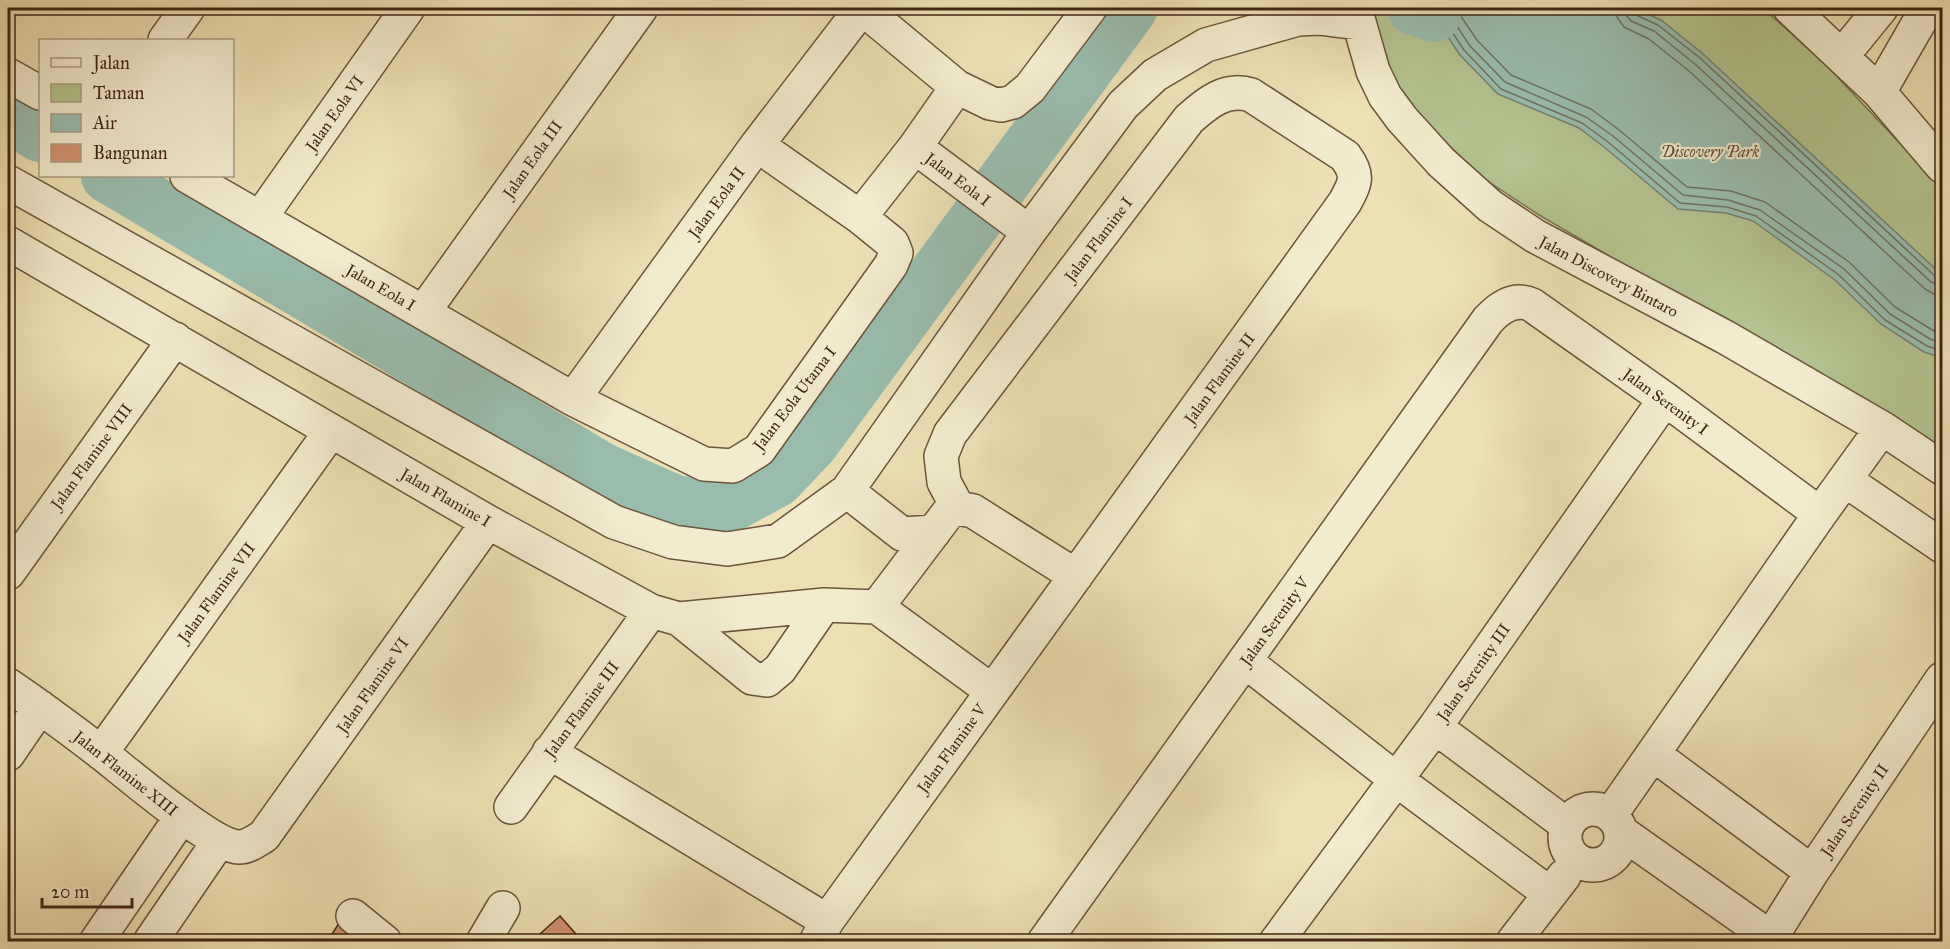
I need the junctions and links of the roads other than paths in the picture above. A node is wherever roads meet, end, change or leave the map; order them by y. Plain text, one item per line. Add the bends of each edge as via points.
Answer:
1 (188, 8) edge
2 (408, 8) edge
3 (640, 8) edge
4 (862, 8) edge
5 (1090, 8) edge
6 (1790, 8) edge
7 (1881, 8) edge
8 (1356, 15) edge
9 (1922, 18) edge
10 (166, 39) edge
11 (1842, 56) junction
12 (8, 75) edge
13 (957, 87) junction
14 (39, 92) edge
15 (1879, 92) junction
16 (757, 145) junction
17 (915, 147) junction
18 (1942, 166) edge
19 (190, 177) edge
20 (1356, 177) joint
21 (8, 182) edge
22 (860, 217) junction
23 (260, 218) junction
24 (1021, 226) junction
25 (8, 244) edge
26 (1508, 305) joint
27 (424, 311) junction
28 (175, 339) junction
29 (573, 399) junction
30 (1665, 399) junction
31 (1882, 428) junction
32 (331, 431) junction
33 (1942, 468) edge
34 (1845, 480) junction
35 (847, 491) junction
36 (958, 508) junction
37 (1820, 514) junction
38 (488, 522) junction
39 (934, 532) junction
40 (902, 534) junction
41 (1942, 546) edge
42 (904, 571) junction
43 (8, 573) edge
44 (1076, 576) junction
45 (824, 605) junction
46 (877, 607) junction
47 (665, 615) junction
48 (1245, 661) junction
49 (1942, 679) edge
50 (8, 685) edge
51 (992, 691) junction
52 (40, 707) junction
53 (1435, 726) junction
54 (549, 752) junction
55 (101, 753) junction
56 (8, 754) edge
57 (1653, 754) junction
58 (1397, 780) junction
59 (511, 807) dead end
60 (182, 816) junction
61 (1616, 823) junction
62 (1567, 825) junction
63 (235, 843) junction
64 (1576, 860) junction
65 (1812, 872) junction
66 (1550, 894) junction
67 (503, 908) dead end
68 (353, 916) dead end
69 (822, 931) edge
70 (1769, 940) edge
71 (96, 942) edge
72 (150, 942) edge
73 (385, 942) edge
74 (483, 942) edge
75 (1044, 942) edge
76 (1276, 942) edge
77 (1513, 942) edge

1 - 10 street
2 - 23 street, Jalan Eola VI
3 - 27 street, Jalan Eola III
4 - 13 street
4 - 16 street, Jalan Eola II
5 - 13 street via 1030,88 1013,102 990,103
6 - 11 street
7 - 11 street
8 - 24 street via 1298,19 1206,45 1155,75 1123,105
8 - 31 street, Jalan Discovery Bintaro via 1385,96 1441,162 1490,206 1535,236 1725,337
9 - 15 street
11 - 15 street
12 - 14 street
13 - 17 street
15 - 18 street
16 - 22 street
16 - 29 street, Jalan Eola II
17 - 22 street, Jalan Eola I
17 - 24 street, Jalan Eola I
19 - 23 street, Jalan Eola I
20 - 36 street, Jalan Flamine I via 1341,152 1251,95 1237,92 1219,96 1203,106 950,434 941,456 944,482
20 - 44 street, Jalan Flamine II via 1346,202
21 - 35 street via 614,522 673,542 727,549 778,541
22 - 29 street, Jalan Eola Utama I via 892,243 894,259 759,450 733,466 704,464
23 - 27 street, Jalan Eola I
24 - 35 street
25 - 28 street, Jalan Flamine I
26 - 30 street, Jalan Serenity I via 1520,301 1532,305
26 - 48 street, Jalan Serenity V via 1488,320
27 - 29 street, Jalan Eola I
28 - 32 street, Jalan Flamine I
28 - 43 street, Jalan Flamine VIII
30 - 37 street, Jalan Serenity I
30 - 53 street, Jalan Serenity III
31 - 33 street, Jalan Discovery Bintaro
31 - 34 street
32 - 38 street, Jalan Flamine I
32 - 55 street, Jalan Flamine VII
34 - 37 street
34 - 41 street
35 - 40 street
36 - 39 street via 948,513
36 - 44 street via 974,511
37 - 57 street
38 - 47 street, Jalan Flamine I
38 - 63 street, Jalan Flamine VI via 264,836
39 - 40 street
39 - 42 street
40 - 42 street
42 - 46 street
44 - 51 street, Jalan Flamine V
45 - 46 street
45 - 47 street
45 - 47 street via 780,669 767,680 752,678
46 - 51 street
47 - 54 street, Jalan Flamine III
48 - 58 street
48 - 75 street, Jalan Serenity V
49 - 65 street, Jalan Serenity II
50 - 52 street, Jalan Flamine XIII
51 - 69 street, Jalan Flamine V
52 - 55 street, Jalan Flamine XIII
52 - 56 street
53 - 58 street, Jalan Serenity III
53 - 62 street
54 - 59 street, Jalan Flamine III
54 - 69 street, Jalan Flamine V
55 - 60 street, Jalan Flamine XIII
57 - 61 street
57 - 65 street
58 - 66 street
58 - 76 street, Jalan Serenity III
60 - 63 street, Jalan Flamine XIII
60 - 71 street
61 - 62 street via 1602,809 1591,808 1581,810
61 - 64 street via 1621,843 1608,861 1586,865
61 - 70 street
62 - 64 street via 1565,844
63 - 72 street, Jalan Flamine VI
64 - 66 street
65 - 70 street, Jalan Serenity II
66 - 77 street
67 - 74 street
68 - 73 street

